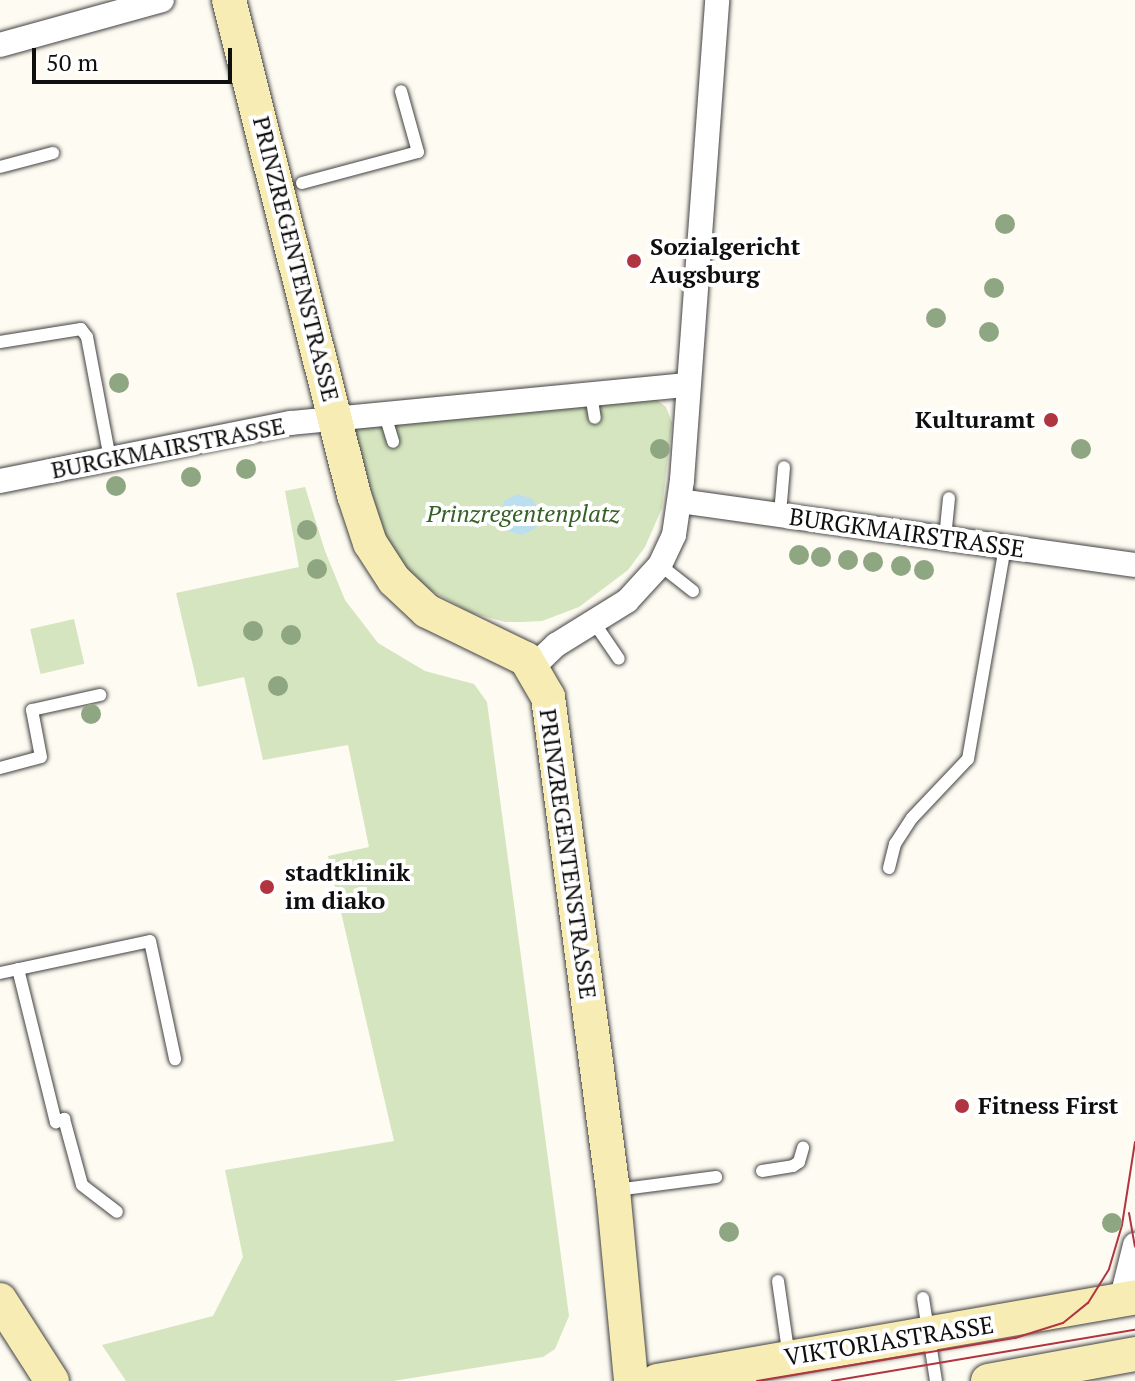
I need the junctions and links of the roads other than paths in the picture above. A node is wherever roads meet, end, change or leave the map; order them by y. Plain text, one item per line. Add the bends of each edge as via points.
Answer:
1 (162, 0) edge
2 (229, 0) edge
3 (717, 0) edge
4 (0, 45) edge
5 (401, 91) dead end
6 (53, 153) dead end
7 (0, 167) edge
8 (302, 183) dead end
9 (0, 342) edge
10 (688, 385) junction
11 (385, 415) junction
12 (336, 418) junction
13 (393, 442) dead end
14 (110, 459) junction
15 (784, 467) dead end
16 (0, 481) edge
17 (949, 498) dead end
18 (680, 501) junction
19 (780, 514) junction
20 (945, 538) junction
21 (1005, 547) junction
22 (660, 565) junction
23 (1135, 565) edge
24 (693, 591) dead end
25 (595, 624) junction
26 (619, 659) dead end
27 (533, 667) junction
28 (100, 695) dead end
29 (0, 768) edge
30 (889, 868) dead end
31 (18, 969) junction
32 (0, 973) edge
33 (175, 1059) dead end
34 (803, 1148) dead end
35 (762, 1171) dead end
36 (716, 1177) dead end
37 (613, 1190) junction
38 (117, 1212) dead end
39 (1135, 1245) edge
40 (778, 1281) dead end
41 (923, 1298) dead end
42 (0, 1300) edge
43 (1128, 1300) edge
44 (930, 1335) junction
45 (789, 1357) junction
46 (1123, 1360) edge
47 (52, 1381) edge
48 (631, 1381) edge
49 (657, 1381) edge
50 (936, 1381) edge
51 (988, 1381) edge

1 - 4 street
2 - 12 street, PRINZREGENTENSTRASSE
3 - 10 street
5 - 8 lane via 418,152
6 - 7 lane
9 - 14 lane via 81,329 87,337
10 - 11 street via 593,406
10 - 18 street
11 - 12 street
11 - 13 lane
12 - 14 street, BURGKMAIRSTRASSE
12 - 27 street, PRINZREGENTENSTRASSE via 370,543 394,580 427,611 511,649
14 - 16 street, BURGKMAIRSTRASSE
15 - 19 lane
17 - 20 lane
18 - 19 street, BURGKMAIRSTRASSE
18 - 22 street via 674,535
19 - 20 street, BURGKMAIRSTRASSE
20 - 21 street, BURGKMAIRSTRASSE
21 - 23 street, BURGKMAIRSTRASSE
21 - 30 lane via 968,759 912,818 895,844
22 - 24 lane
22 - 25 street via 627,601
25 - 26 lane
25 - 27 street via 556,645
27 - 37 street, PRINZREGENTENSTRASSE via 548,697
28 - 29 lane via 32,710 41,757
31 - 32 lane
31 - 33 lane via 150,941
31 - 38 lane via 56,1122 64,1119 82,1185
34 - 35 lane via 793,1166
36 - 37 lane
37 - 48 street, PRINZREGENTENSTRASSE
39 - 43 street
40 - 45 lane
41 - 44 lane
42 - 47 street
43 - 44 street, VIKTORIASTRASSE
43 - 46 street
44 - 45 street, VIKTORIASTRASSE
44 - 50 lane
45 - 49 street, VIKTORIASTRASSE
46 - 51 street

